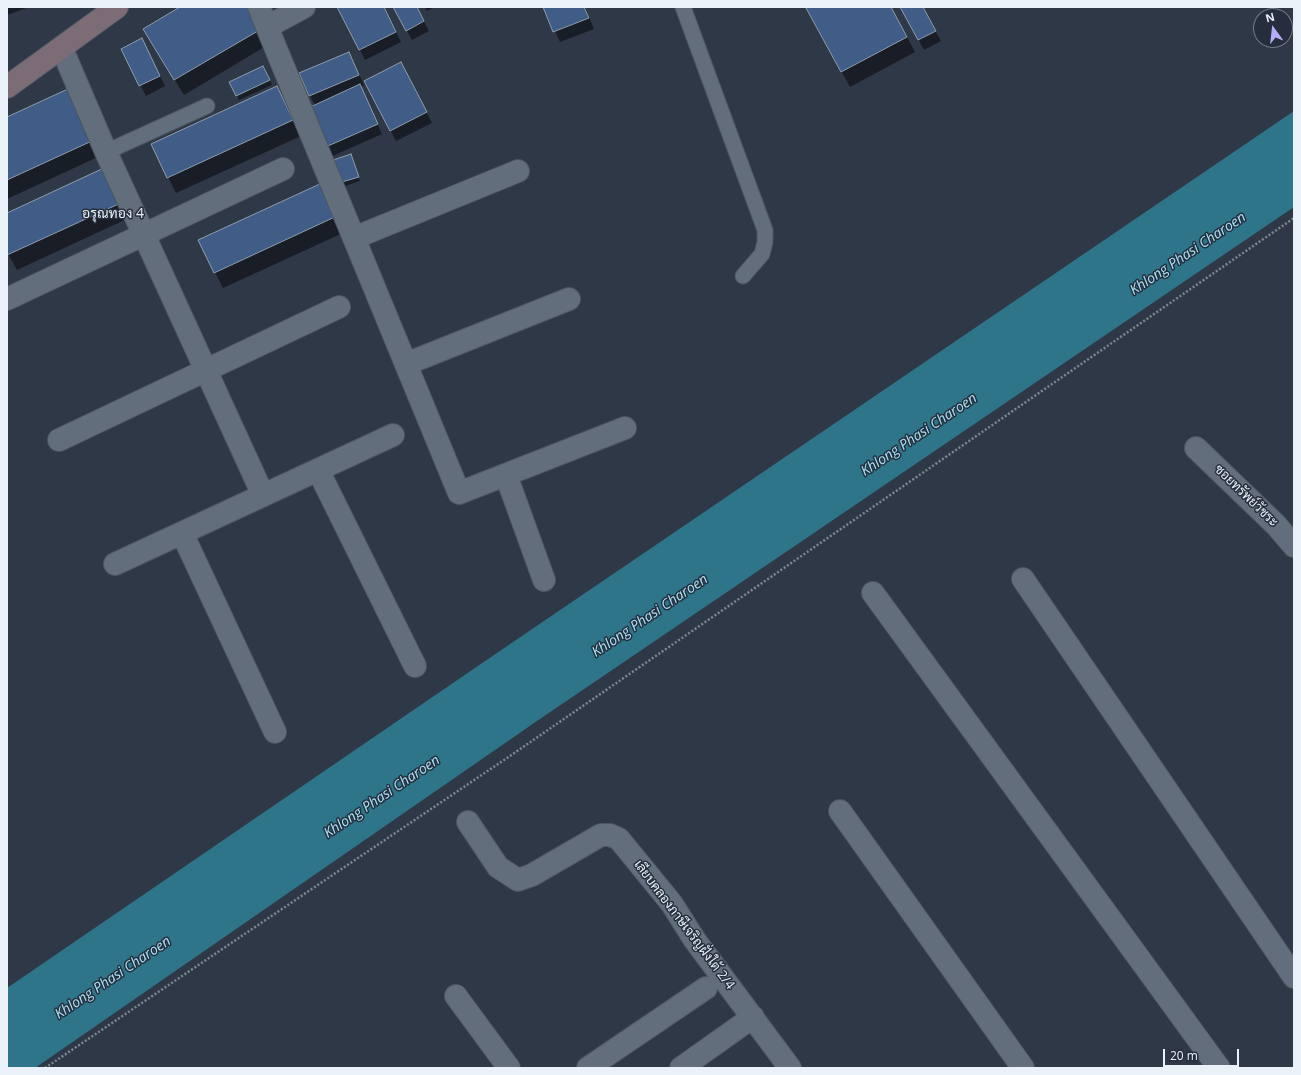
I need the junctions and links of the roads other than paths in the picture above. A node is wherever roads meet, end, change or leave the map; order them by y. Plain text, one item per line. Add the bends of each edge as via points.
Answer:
1 (117, 7) edge
2 (259, 7) edge
3 (304, 7) edge
4 (683, 7) edge
5 (267, 27) junction
6 (62, 48) junction
7 (7, 88) edge
8 (207, 106) dead end
9 (106, 152) junction
10 (283, 169) dead end
11 (518, 171) dead end
12 (144, 235) junction
13 (354, 238) junction
14 (743, 276) dead end
15 (7, 299) edge
16 (569, 299) dead end
17 (339, 307) dead end
18 (406, 364) junction
19 (206, 370) junction
20 (625, 428) dead end
21 (393, 435) dead end
22 (59, 440) dead end
23 (1196, 448) dead end
24 (318, 470) junction
25 (506, 475) junction
26 (263, 495) junction
27 (182, 533) junction
28 (1294, 546) edge
29 (115, 564) dead end
30 (1023, 579) dead end
31 (544, 580) dead end
32 (872, 593) dead end
33 (415, 666) dead end
34 (275, 732) dead end
35 (840, 811) dead end
36 (468, 822) dead end
37 (1294, 977) edge
38 (706, 988) dead end
39 (456, 996) dead end
40 (753, 1017) junction
41 (509, 1068) edge
42 (588, 1068) edge
43 (681, 1068) edge
44 (790, 1068) edge
45 (1023, 1068) edge
46 (1219, 1068) edge

1 - 6 main road
2 - 5 street
3 - 5 street
4 - 14 lane via 765,230 762,254
5 - 13 street
6 - 7 main road
6 - 9 street
8 - 9 lane
9 - 12 street
10 - 12 street
11 - 13 street
12 - 15 street
12 - 19 street
13 - 18 street
16 - 18 street
17 - 19 street
18 - 25 street via 459,493
19 - 22 street
19 - 26 street
20 - 25 street
21 - 24 street
23 - 28 street, ซอยทรัพย์วัชระ
24 - 26 street
24 - 33 street
25 - 31 street
26 - 27 street
27 - 29 street
27 - 34 street
30 - 37 street
32 - 46 street
35 - 45 street
36 - 40 street, เลียบคลองภาษีเจริญฝั่งใต้ 2/4 via 498,866 518,880 532,875 601,835 619,839 672,904 694,939
38 - 42 street
39 - 41 street
40 - 43 street
40 - 44 street, เลียบคลองภาษีเจริญฝั่งใต้ 2/4

